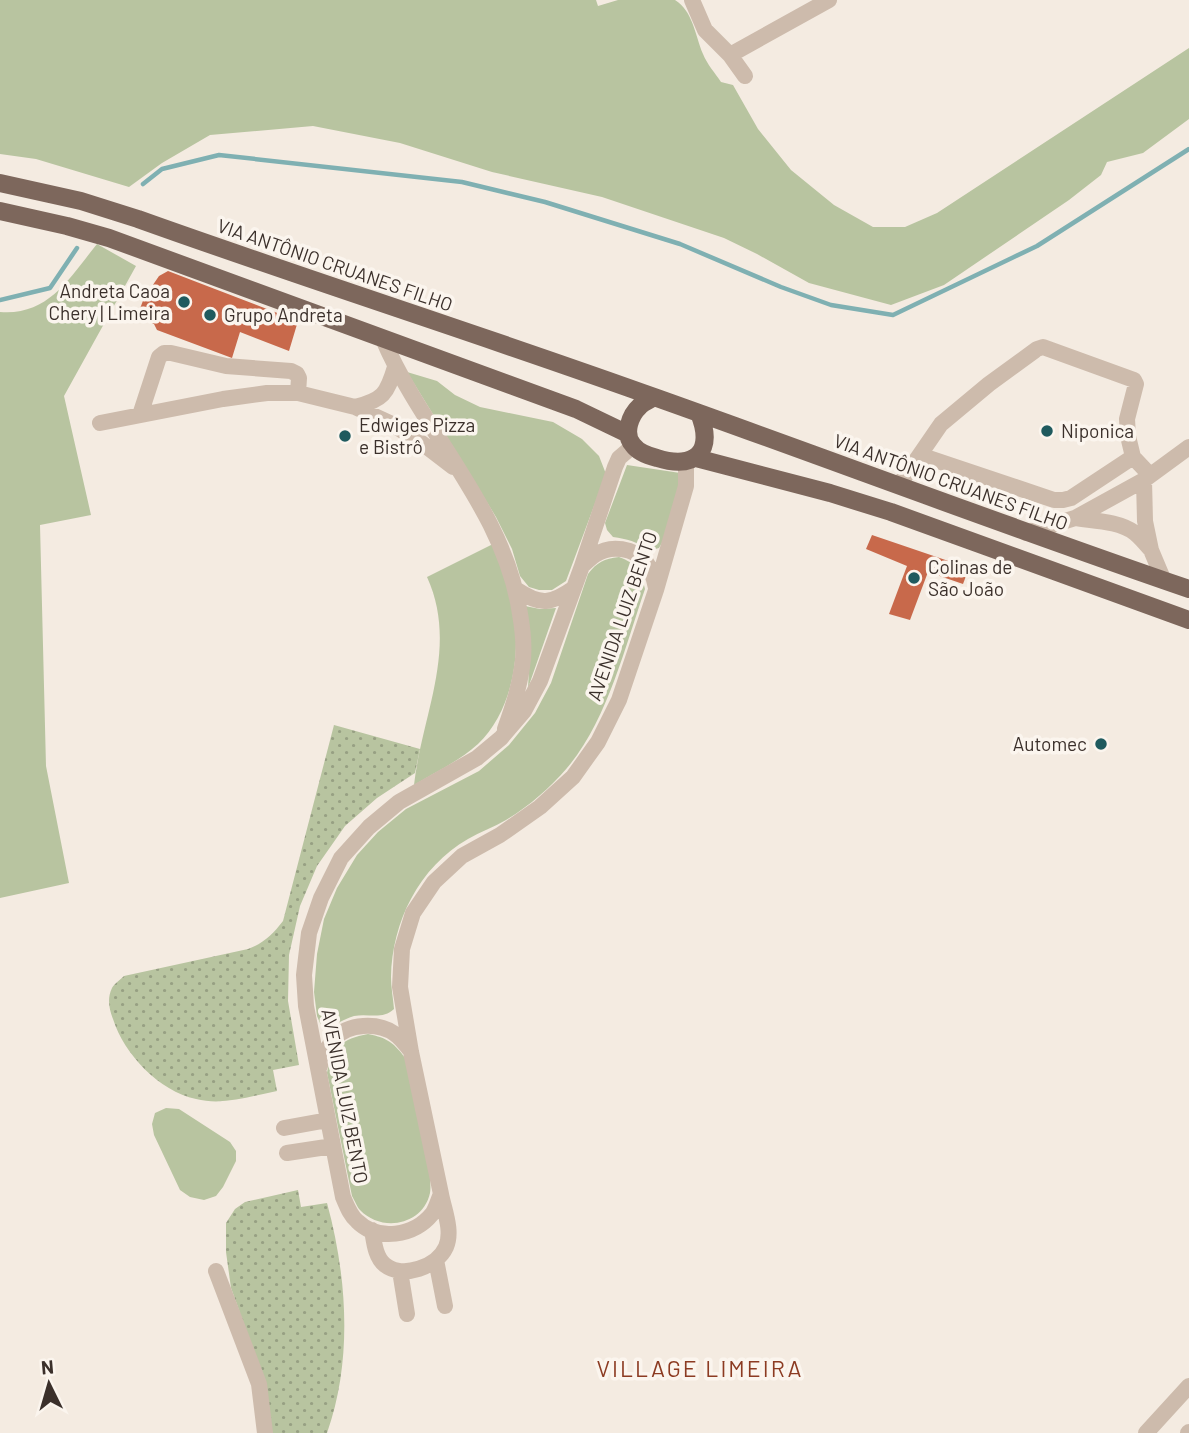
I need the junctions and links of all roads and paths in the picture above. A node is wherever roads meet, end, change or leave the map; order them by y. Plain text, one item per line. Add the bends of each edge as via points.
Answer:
1 (692, 0) edge
2 (829, 0) edge
3 (730, 55) junction
4 (745, 76) dead end
5 (0, 183) edge
6 (0, 211) edge
7 (383, 339) junction
8 (395, 366) junction
9 (298, 393) junction
10 (654, 397) junction
11 (355, 407) junction
12 (699, 413) junction
13 (140, 415) junction
14 (100, 423) dead end
15 (630, 440) junction
16 (1189, 447) edge
17 (920, 455) junction
18 (1133, 457) junction
19 (691, 460) junction
20 (461, 473) junction
21 (1147, 478) junction
22 (899, 485) junction
23 (1074, 518) junction
24 (1026, 533) junction
25 (1151, 550) junction
26 (582, 566) junction
27 (1164, 581) junction
28 (574, 588) junction
29 (1189, 589) edge
30 (517, 590) junction
31 (656, 590) junction
32 (1189, 620) edge
33 (501, 738) junction
34 (411, 1052) junction
35 (318, 1069) junction
36 (328, 1121) junction
37 (284, 1128) dead end
38 (333, 1146) junction
39 (287, 1153) dead end
40 (441, 1194) junction
41 (372, 1230) junction
42 (436, 1260) junction
43 (216, 1271) dead end
44 (400, 1271) junction
45 (445, 1306) dead end
46 (407, 1314) dead end
47 (1189, 1386) edge
48 (265, 1433) edge
49 (1146, 1433) edge

1 - 3 street via 705,30
2 - 3 street
3 - 4 street
5 - 10 main road, VIA ANTÔNIO CRUANES FILHO via 138,219
6 - 7 main road via 109,238
7 - 8 street
7 - 15 main road via 576,409
8 - 11 street via 384,393 374,402
8 - 20 street
9 - 11 street
9 - 13 street via 223,399
9 - 13 street via 299,378 291,371 226,366 164,353
10 - 12 main road
10 - 15 main road via 640,405 631,418
11 - 20 street via 392,424
12 - 19 main road via 705,436
12 - 22 main road, VIA ANTÔNIO CRUANES FILHO
13 - 14 street
15 - 19 main road via 648,455 666,461
15 - 26 street, AVENIDA LUIZ BENTO via 615,467
16 - 21 street
17 - 18 street via 1054,500 1071,498
17 - 18 street via 941,424 1043,347 1134,380 1127,419
17 - 22 street
18 - 21 street
19 - 31 street, AVENIDA LUIZ BENTO
19 - 32 main road via 891,512
20 - 30 street via 502,547
21 - 23 street
21 - 25 street via 1145,521
22 - 24 main road, VIA ANTÔNIO CRUANES FILHO
23 - 24 street
23 - 25 street via 1120,526 1135,533
24 - 27 main road, VIA ANTÔNIO CRUANES FILHO
25 - 27 street
26 - 28 street, AVENIDA LUIZ BENTO
26 - 31 street via 604,550 633,552 645,561
27 - 29 main road, VIA ANTÔNIO CRUANES FILHO
28 - 30 street via 544,601
28 - 33 street, AVENIDA LUIZ BENTO via 540,681 524,711
30 - 33 street via 523,666
31 - 34 street, AVENIDA LUIZ BENTO via 619,700 598,742 573,777 540,807 463,856 434,882 413,913 402,949 400,988
33 - 35 street, AVENIDA LUIZ BENTO via 477,758 399,802 341,858 309,933 304,975
34 - 35 street via 397,1035 382,1027 352,1028 336,1037
34 - 40 street, AVENIDA LUIZ BENTO
35 - 36 street, AVENIDA LUIZ BENTO
36 - 37 street
36 - 38 street, AVENIDA LUIZ BENTO
38 - 39 street
38 - 41 street, AVENIDA LUIZ BENTO via 349,1212
40 - 41 street via 433,1213 405,1233
40 - 42 street, AVENIDA LUIZ BENTO via 449,1232 446,1247
41 - 44 street via 384,1264
42 - 44 street via 419,1269
42 - 45 street
43 - 48 street via 259,1384
44 - 46 street
47 - 49 street

